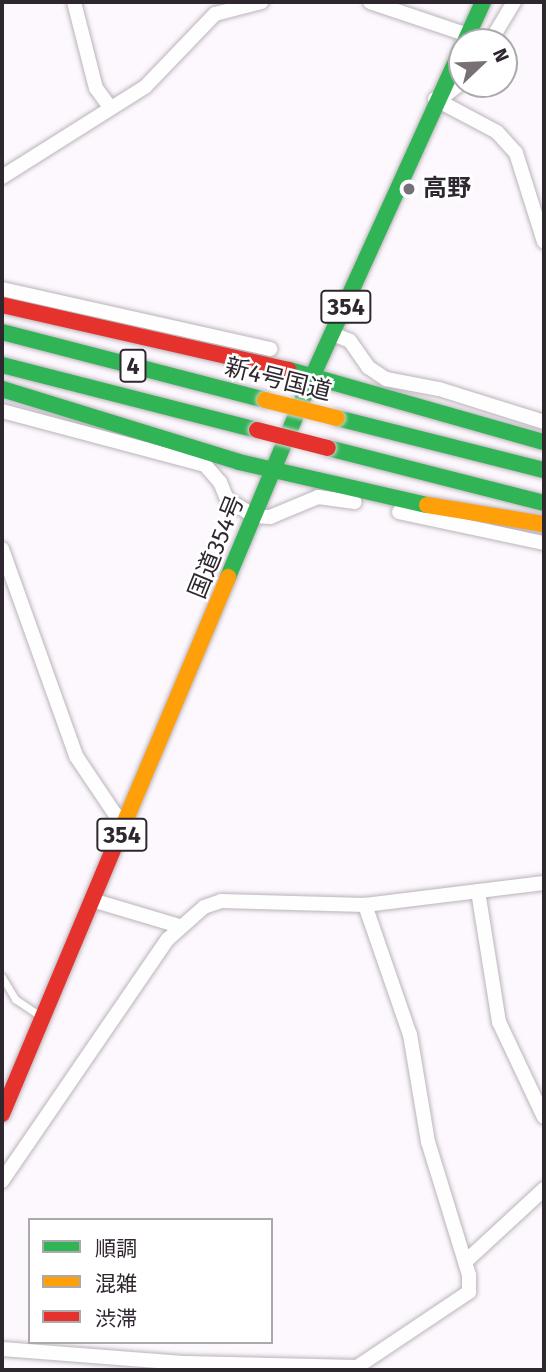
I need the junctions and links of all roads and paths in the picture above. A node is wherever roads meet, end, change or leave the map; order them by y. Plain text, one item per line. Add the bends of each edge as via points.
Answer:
1 (74, 2) edge
2 (261, 2) edge
3 (370, 2) edge
4 (483, 2) edge
5 (514, 2) edge
6 (448, 28) edge
7 (468, 28) edge
8 (498, 28) edge
9 (448, 71) edge
10 (448, 91) edge
11 (435, 99) junction
12 (110, 107) junction
13 (2, 177) edge
14 (544, 242) edge
15 (2, 289) edge
16 (2, 305) edge
17 (2, 332) edge
18 (333, 334) junction
19 (270, 349) dead end
20 (2, 365) edge
21 (313, 375) junction
22 (2, 389) edge
23 (2, 411) edge
24 (544, 422) edge
25 (544, 442) edge
26 (273, 469) junction
27 (544, 470) edge
28 (544, 503) edge
29 (254, 516) junction
30 (544, 524) edge
31 (544, 543) edge
32 (2, 549) edge
33 (127, 823) junction
34 (544, 883) edge
35 (478, 891) junction
36 (92, 900) junction
37 (365, 905) junction
38 (178, 926) junction
39 (2, 977) edge
40 (43, 1017) junction
41 (7, 1086) edge
42 (2, 1114) edge
43 (544, 1117) edge
44 (2, 1181) edge
45 (544, 1189) edge
46 (465, 1262) junction
47 (2, 1349) edge
48 (357, 1369) edge

1 - 12 street via 96,88
2 - 12 street via 215,14 145,87
3 - 6 street
4 - 7 highway, 国道354号 / 354
5 - 8 street
9 - 11 highway, 国道354号 / 354
10 - 11 street
11 - 14 street via 497,132 516,153
11 - 18 highway, 国道354号 / 354
12 - 13 street
15 - 19 street
16 - 21 highway
17 - 27 highway, 新4号国道 / 4, bridge
18 - 21 highway, 国道354号 / 354
18 - 24 street via 351,341 368,366 386,379 439,389
20 - 28 highway, 4, bridge
21 - 25 highway
21 - 26 highway, 国道354号 / 354
22 - 26 highway via 118,428
23 - 29 street via 205,466 220,482 227,499
26 - 29 highway, 国道354号 / 354
26 - 30 highway via 410,502
29 - 31 street via 270,517 328,496
29 - 33 highway, 国道354号 / 354
32 - 33 street via 76,756 115,814
33 - 36 highway, 国道354号 / 354
34 - 35 street
35 - 37 street
35 - 43 street via 499,1022
36 - 38 street
36 - 40 highway, 国道354号 / 354
37 - 38 street via 221,901
37 - 46 street via 410,1035 428,1142
38 - 44 street
39 - 40 lane via 15,999
40 - 41 highway, 国道354号 / 354
41 - 42 highway, 国道354号 / 354
45 - 46 street
46 - 48 street via 469,1292
47 - 48 street via 186,1363

